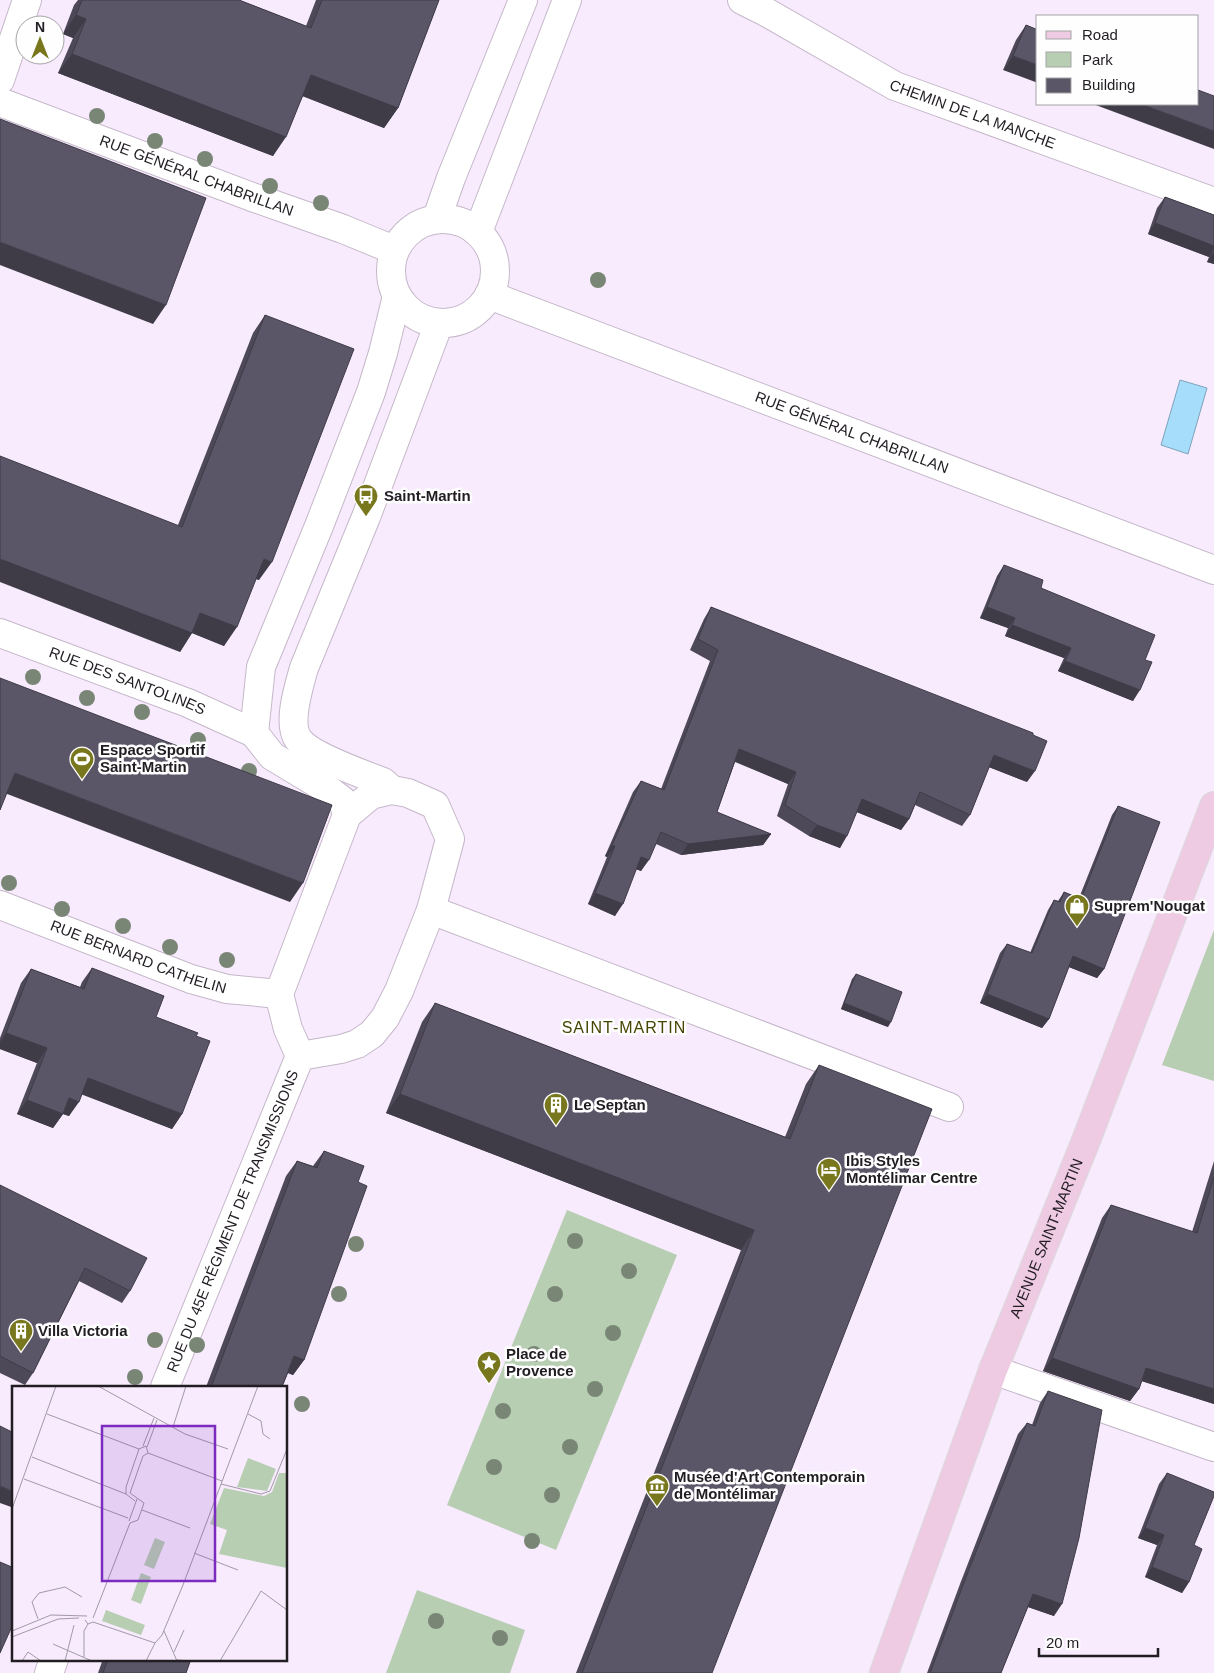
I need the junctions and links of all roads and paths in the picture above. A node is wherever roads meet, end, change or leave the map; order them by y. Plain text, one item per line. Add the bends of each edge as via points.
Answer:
1 (27, 0) edge
2 (524, 0) edge
3 (567, 0) edge
4 (742, 0) edge
5 (769, 6) edge
6 (0, 80) edge
7 (0, 102) edge
8 (1214, 202) edge
9 (437, 218) junction
10 (478, 232) junction
11 (394, 250) junction
12 (489, 295) junction
13 (396, 296) junction
14 (440, 323) junction
15 (1214, 570) edge
16 (0, 633) edge
17 (254, 733) junction
18 (392, 790) junction
19 (1214, 806) edge
20 (348, 815) junction
21 (0, 905) edge
22 (432, 910) junction
23 (279, 994) junction
24 (300, 1056) junction
25 (949, 1107) dead end
26 (993, 1370) junction
27 (165, 1386) edge
28 (1214, 1447) edge
29 (54, 1660) edge
30 (49, 1673) edge
31 (884, 1673) edge

1 - 6 street
2 - 9 street
3 - 10 street
4 - 5 street, CHEMIN DE LA MANCHE
5 - 8 street, CHEMIN DE LA MANCHE via 895,86
7 - 11 street, RUE GÉNÉRAL CHABRILLAN
9 - 10 street via 455,219
9 - 11 street via 413,227
10 - 12 street via 490,248 495,267
11 - 13 street via 390,266
12 - 14 street via 469,316
12 - 15 street, RUE GÉNÉRAL CHABRILLAN
13 - 14 street via 408,310 424,320
13 - 17 street via 371,392 261,667
14 - 18 street via 304,668 293,724 298,739 311,752 383,782
16 - 17 street, RUE DES SANTOLINES via 188,703
17 - 20 street via 272,756 343,801
18 - 20 street via 371,795
18 - 22 street via 435,805 450,839
19 - 26 main road, AVENUE SAINT-MARTIN via 1085,1143
20 - 23 street
21 - 23 street, RUE BERNARD CATHELIN via 191,979 227,989
22 - 24 street via 399,991 385,1018 372,1034 341,1050
22 - 25 street
23 - 24 street via 288,1029
24 - 27 street, RUE DU 45E RÉGIMENT DE TRANSMISSIONS
26 - 28 street
26 - 31 main road, AVENUE SAINT-MARTIN
29 - 30 street

